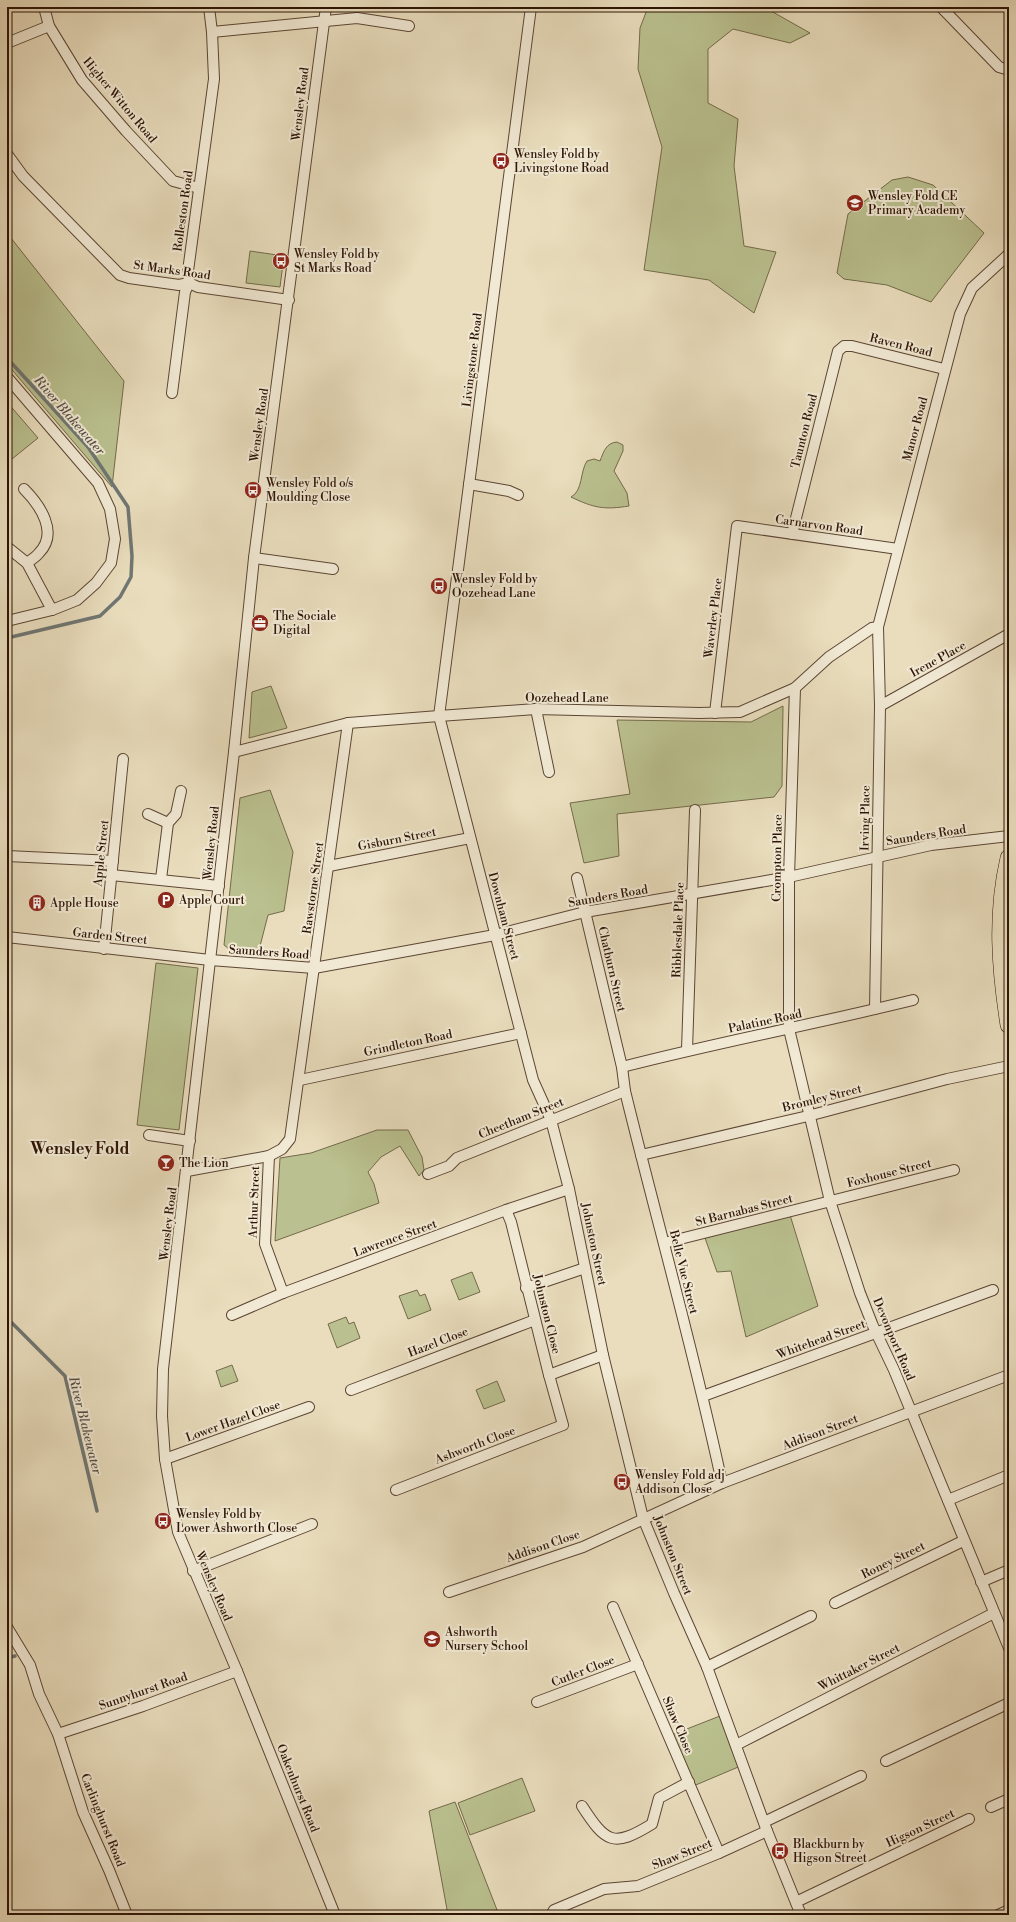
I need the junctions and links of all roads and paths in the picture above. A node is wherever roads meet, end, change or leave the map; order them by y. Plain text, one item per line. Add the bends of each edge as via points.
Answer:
1 (44, 7) edge
2 (326, 7) edge
3 (531, 7) edge
4 (941, 7) edge
5 (209, 11) edge
6 (324, 21) junction
7 (49, 26) junction
8 (409, 26) dead end
9 (212, 32) junction
10 (7, 43) edge
11 (1009, 70) edge
12 (7, 154) edge
13 (199, 188) junction
14 (1009, 254) edge
15 (189, 283) junction
16 (289, 300) junction
17 (852, 346) joint
18 (944, 369) junction
19 (7, 377) edge
20 (172, 393) dead end
21 (469, 484) junction
22 (24, 489) dead end
23 (518, 495) dead end
24 (737, 526) joint
25 (792, 534) junction
26 (7, 547) edge
27 (898, 549) junction
28 (254, 558) junction
29 (27, 563) junction
30 (333, 569) dead end
31 (52, 610) junction
32 (7, 621) edge
33 (878, 627) junction
34 (1009, 634) edge
35 (795, 688) junction
36 (880, 706) junction
37 (536, 709) junction
38 (715, 713) junction
39 (439, 716) junction
40 (348, 723) junction
41 (234, 752) junction
42 (123, 760) dead end
43 (549, 772) dead end
44 (181, 791) dead end
45 (695, 810) dead end
46 (148, 814) dead end
47 (168, 823) junction
48 (1009, 836) edge
49 (470, 838) junction
50 (7, 856) edge
51 (877, 857) junction
52 (1009, 858) edge
53 (113, 861) junction
54 (329, 866) junction
55 (112, 875) junction
56 (789, 877) junction
57 (577, 878) dead end
58 (161, 880) junction
59 (219, 886) junction
60 (691, 895) junction
61 (585, 912) junction
62 (495, 935) junction
63 (7, 937) edge
64 (104, 949) junction
65 (210, 960) junction
66 (314, 968) junction
67 (913, 1000) dead end
68 (875, 1009) junction
69 (1009, 1025) edge
70 (789, 1029) junction
71 (521, 1033) junction
72 (687, 1050) junction
73 (1009, 1066) edge
74 (622, 1067) junction
75 (300, 1080) junction
76 (625, 1091) junction
77 (808, 1116) junction
78 (551, 1120) junction
79 (148, 1135) dead end
80 (190, 1141) junction
81 (641, 1155) junction
82 (269, 1156) junction
83 (954, 1170) dead end
84 (187, 1171) junction
85 (428, 1174) dead end
86 (569, 1189) junction
87 (830, 1201) junction
88 (506, 1210) junction
89 (664, 1242) junction
90 (585, 1268) junction
91 (526, 1288) junction
92 (993, 1290) dead end
93 (282, 1293) junction
94 (232, 1316) dead end
95 (535, 1320) junction
96 (876, 1333) junction
97 (604, 1355) junction
98 (1009, 1374) edge
99 (549, 1375) junction
100 (351, 1390) dead end
101 (703, 1396) junction
102 (310, 1407) dead end
103 (910, 1412) junction
104 (563, 1425) joint
105 (165, 1459) junction
106 (1009, 1475) edge
107 (722, 1483) junction
108 (396, 1490) dead end
109 (948, 1500) junction
110 (643, 1518) junction
111 (312, 1524) dead end
112 (963, 1541) junction
113 (1009, 1570) edge
114 (193, 1571) junction
115 (981, 1582) junction
116 (449, 1592) dead end
117 (835, 1603) dead end
118 (613, 1607) dead end
119 (994, 1613) junction
120 (811, 1616) dead end
121 (7, 1627) edge
122 (1005, 1628) edge
123 (1009, 1648) edge
124 (638, 1664) junction
125 (707, 1667) junction
126 (237, 1671) junction
127 (537, 1702) dead end
128 (1009, 1703) edge
129 (58, 1734) junction
130 (736, 1744) junction
131 (886, 1761) dead end
132 (861, 1776) dead end
133 (689, 1782) junction
134 (1009, 1799) edge
135 (582, 1806) dead end
136 (991, 1808) dead end
137 (969, 1819) dead end
138 (766, 1826) junction
139 (719, 1853) junction
140 (796, 1902) junction
141 (1009, 1910) edge
142 (552, 1913) edge
143 (127, 1915) edge
144 (335, 1915) edge
145 (801, 1915) edge
146 (998, 1915) edge

1 - 7 street, Higher Witton Road
2 - 6 street, Wensley Road
3 - 21 street, Livingstone Road
4 - 11 street via 999,67
5 - 9 street, Rolleston Road
6 - 8 street via 357,18
6 - 9 street
6 - 16 street, Wensley Road
7 - 10 street
7 - 13 street, Higher Witton Road via 82,80 173,181
9 - 13 street, Rolleston Road via 214,79
12 - 15 street, St Marks Road via 23,176 120,274 129,278 172,284
13 - 15 street, Rolleston Road via 188,271
14 - 18 street, Manor Road via 972,288 960,314
15 - 16 street, St Marks Road via 198,287
15 - 20 street, Rolleston Road via 185,292
16 - 28 street, Wensley Road
17 - 18 street, Raven Road
17 - 25 street, Taunton Road via 844,346 838,351
18 - 27 street, Manor Road
19 - 31 street via 98,483 110,509 115,539 111,563 96,583 77,600
21 - 23 street
21 - 39 street, Livingstone Road
22 - 29 street via 37,502 48,529 46,544 39,554
24 - 25 street, Carnarvon Road
24 - 38 street, Waverley Place
25 - 27 street, Carnarvon Road
26 - 29 street
27 - 33 street, Manor Road
28 - 30 street
28 - 41 street, Wensley Road
29 - 31 street
31 - 32 street
33 - 35 street, Oozehead Lane via 872,628 830,657
33 - 36 street, Irving Place
34 - 36 street, Irene Place
35 - 38 street, Oozehead Lane via 740,712
35 - 56 street, Crompton Place
36 - 51 street, Irving Place
37 - 38 street, Oozehead Lane
37 - 39 street, Oozehead Lane
37 - 43 street
39 - 40 street, Oozehead Lane
39 - 49 street, Downham Street
40 - 41 street, Oozehead Lane
40 - 54 street, Rawstorne Street
41 - 59 street, Wensley Road
42 - 53 street, Apple Street
44 - 47 street via 176,814
45 - 60 street, Ribblesdale Place
46 - 47 street
47 - 58 street
48 - 51 street, Saunders Road via 931,845
49 - 54 street, Gisburn Street
49 - 62 street, Downham Street
50 - 53 street
51 - 56 street, Saunders Road
51 - 68 street, Irving Place
52 - 69 highway via 1000,914 1000,947
53 - 55 street, Apple Street
54 - 66 street, Rawstorne Street
55 - 58 street
55 - 64 street, Apple Street
56 - 60 street, Saunders Road
56 - 70 street, Crompton Place
57 - 61 street, Chatburn Street
58 - 59 street
59 - 65 street, Wensley Road
60 - 61 street, Saunders Road
60 - 72 street, Ribblesdale Place
61 - 62 street, Saunders Road
61 - 74 street, Chatburn Street
62 - 66 street, Saunders Road
62 - 71 street, Downham Street
63 - 64 street, Garden Street
64 - 65 street, Garden Street
65 - 66 street, Saunders Road
65 - 80 street, Wensley Road
66 - 75 street, Rawstorne Street
67 - 68 street, Palatine Road
68 - 70 street, Palatine Road
70 - 72 street, Palatine Road
70 - 77 street, Devonport Road
71 - 75 street, Grindleton Road
71 - 78 street, Downham Street via 533,1080
72 - 74 street, Palatine Road
73 - 77 street, Bromley Street via 942,1080
74 - 76 street, Belle Vue Street
75 - 82 street, Rawstorne Street via 290,1139 282,1149
76 - 78 street, Cheetham Street
76 - 81 street, Belle Vue Street
77 - 81 street, Bromley Street
77 - 87 street, Devonport Road
78 - 85 street, Cheetham Street via 457,1158 449,1166
78 - 86 street, Johnston Street
79 - 80 street
80 - 84 street, Wensley Road
81 - 89 street, Belle Vue Street
82 - 84 street
82 - 93 street, Arthur Street via 265,1244
83 - 87 street, Foxhouse Street
84 - 105 street, Wensley Road via 164,1369 162,1416
86 - 88 street, Lawrence Street
86 - 90 street, Johnston Street
87 - 89 street, St Barnabas Street
87 - 96 street, Devonport Road
88 - 91 street, Johnston Close
88 - 93 street, Lawrence Street
89 - 101 street, Belle Vue Street
90 - 91 street
90 - 97 street, Johnston Street
91 - 95 street, Johnston Close
92 - 96 street, Whitehead Street
93 - 94 street, Lawrence Street
95 - 99 street, Johnston Close
95 - 100 street, Hazel Close
96 - 101 street, Whitehead Street
96 - 103 street, Devonport Road
97 - 99 street
97 - 110 street, Johnston Street
98 - 103 street, Addison Street
99 - 104 street, Johnston Close
101 - 107 street, Belle Vue Street
102 - 105 street, Lower Hazel Close
103 - 107 street, Addison Street
103 - 109 street, Devonport Road
104 - 108 street, Ashworth Close
105 - 114 street, Wensley Road via 178,1532
106 - 109 street
107 - 110 street, Addison Street
109 - 112 street, Devonport Road
110 - 116 street, Addison Close via 583,1546
110 - 125 street, Johnston Street
111 - 114 street
112 - 115 street, Devonport Road
112 - 117 street, Roney Street
113 - 115 street
114 - 126 street, Wensley Road
115 - 119 street, Devonport Road
118 - 124 street, Shaw Close
119 - 122 street, Devonport Road
119 - 130 street, Whittaker Street
120 - 125 street
121 - 129 street, Carlinghurst Road via 30,1665 39,1694
122 - 123 street, Devonport Road
124 - 127 street, Cutler Close
124 - 133 street, Shaw Close
125 - 130 street, Johnston Street
126 - 129 street, Sunnyhurst Road
126 - 144 street, Oakenhurst Road
128 - 131 street
129 - 143 street, Carlinghurst Road via 83,1812
130 - 138 street, Johnston Street
132 - 138 street, Shaw Street
133 - 135 street via 659,1798 652,1824 631,1837 614,1839 597,1828
133 - 139 street, Shaw Close
134 - 136 street
137 - 140 street, Higson Street
138 - 139 street, Shaw Street
138 - 140 street, Johnston Street
139 - 142 street, Shaw Street via 638,1886 604,1889
140 - 145 street, Johnston Street
141 - 146 street

